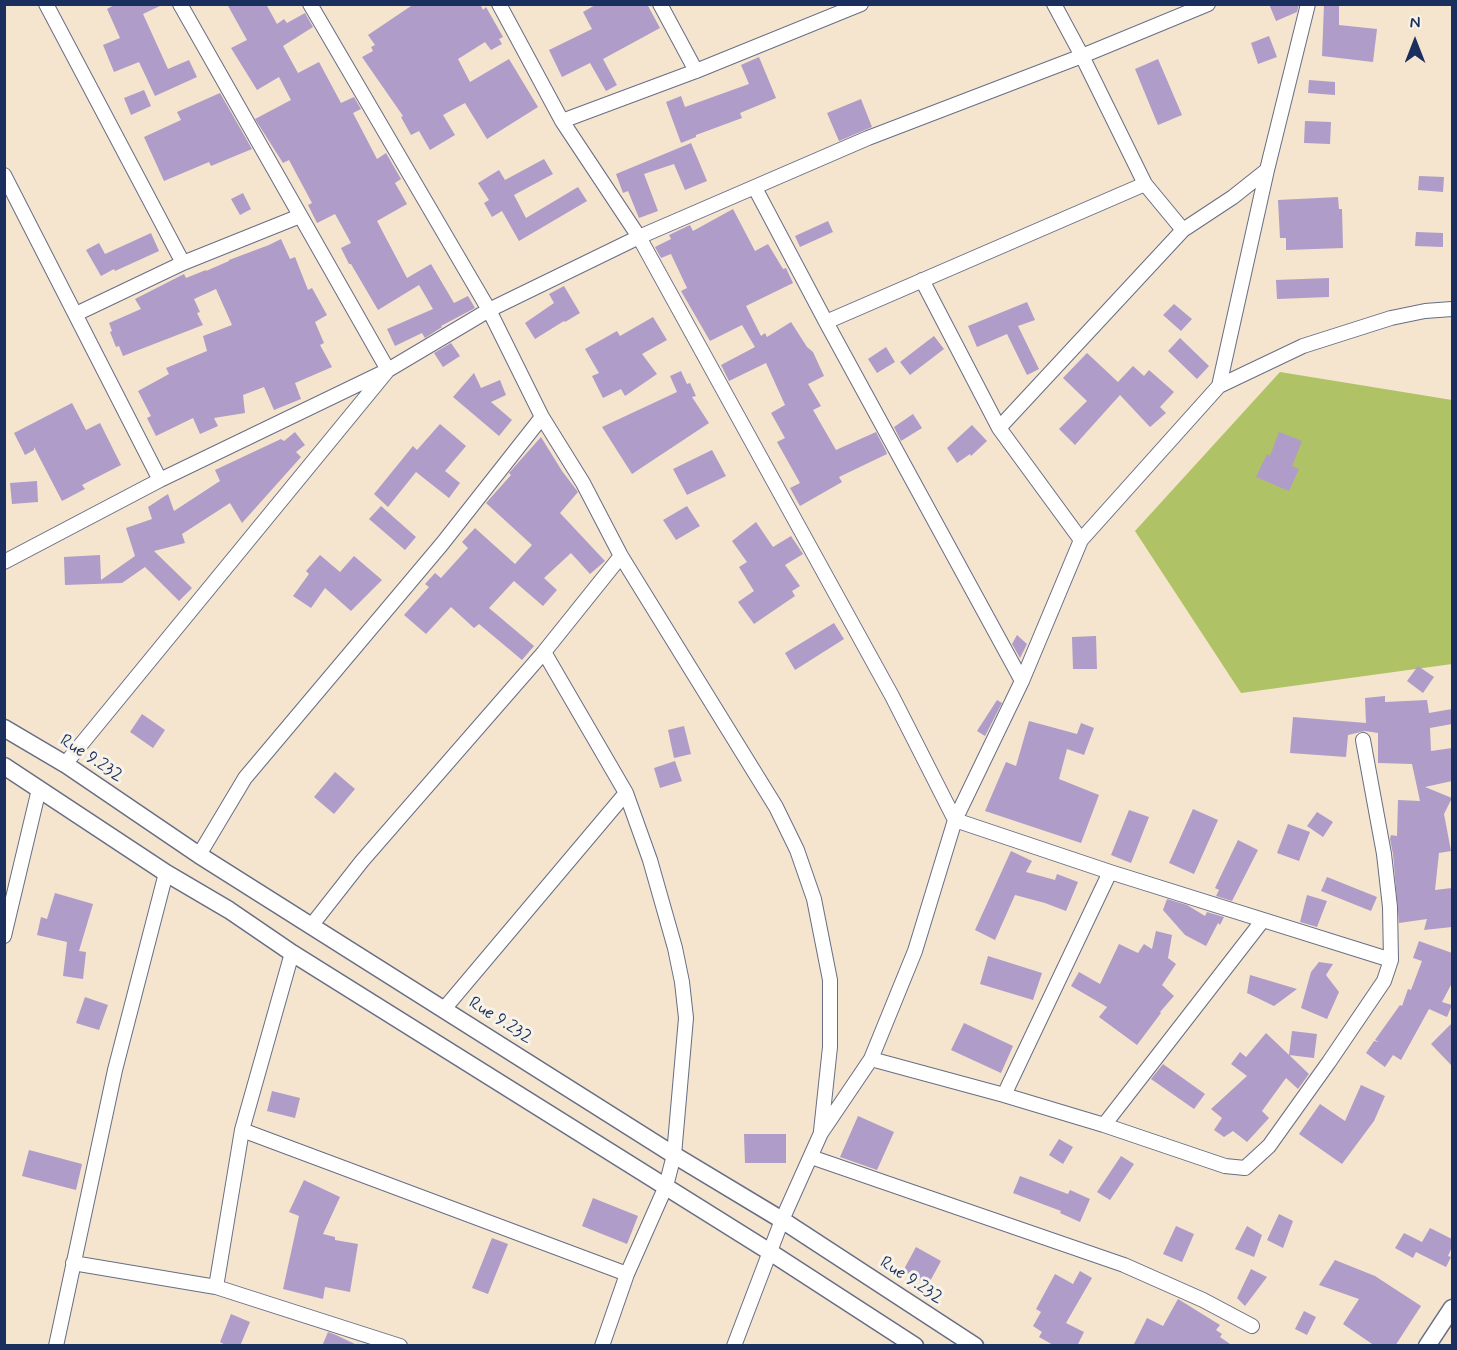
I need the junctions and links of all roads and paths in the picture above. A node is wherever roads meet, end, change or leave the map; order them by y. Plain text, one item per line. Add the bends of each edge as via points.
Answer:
1 (46, 4) edge
2 (180, 4) edge
3 (310, 4) edge
4 (499, 4) edge
5 (660, 4) edge
6 (861, 4) edge
7 (1054, 4) edge
8 (1208, 4) edge
9 (1308, 4) edge
10 (1082, 56) junction
11 (696, 71) junction
12 (562, 121) junction
13 (1267, 170) junction
14 (4, 175) edge
15 (1145, 184) junction
16 (755, 188) junction
17 (300, 216) junction
18 (1184, 230) junction
19 (639, 237) junction
20 (183, 263) junction
21 (922, 280) junction
22 (1452, 309) edge
23 (489, 310) junction
24 (76, 314) junction
25 (826, 322) junction
26 (388, 370) junction
27 (1219, 386) junction
28 (542, 417) junction
29 (999, 428) junction
30 (160, 480) junction
31 (1080, 540) junction
32 (621, 556) junction
33 (4, 562) edge
34 (544, 652) junction
35 (1022, 681) junction
36 (4, 728) edge
37 (1363, 740) dead end
38 (65, 764) junction
39 (4, 766) edge
40 (39, 789) junction
41 (626, 793) junction
42 (955, 820) junction
43 (200, 855) junction
44 (1110, 872) junction
45 (166, 873) junction
46 (1263, 920) junction
47 (311, 926) junction
48 (4, 936) edge
49 (292, 953) junction
50 (1391, 960) junction
51 (444, 1009) junction
52 (871, 1059) junction
53 (1004, 1095) junction
54 (1104, 1125) junction
55 (243, 1130) junction
56 (821, 1133) junction
57 (674, 1155) junction
58 (811, 1157) junction
59 (666, 1186) junction
60 (782, 1220) junction
61 (770, 1252) junction
62 (74, 1263) junction
63 (627, 1274) junction
64 (216, 1287) junction
65 (1452, 1308) edge
66 (1252, 1326) dead end
67 (56, 1346) edge
68 (400, 1346) edge
69 (602, 1346) edge
70 (734, 1346) edge
71 (915, 1346) edge
72 (975, 1346) edge
73 (1427, 1346) edge

1 - 20 street
2 - 17 street
3 - 23 street
4 - 12 street
5 - 11 street
6 - 11 street
7 - 10 street
8 - 10 street
9 - 13 street
10 - 15 street
10 - 16 street via 868,138
11 - 12 street
12 - 19 street
13 - 18 street
13 - 27 street
14 - 24 street
15 - 18 street
15 - 21 street
16 - 19 street
16 - 25 street
17 - 20 street
17 - 26 street
18 - 29 street
19 - 23 street
19 - 42 street via 892,696
20 - 24 street
21 - 25 street
21 - 29 street
22 - 27 street via 1391,318 1303,346
23 - 26 street
23 - 28 street
24 - 30 street
25 - 35 street
26 - 30 street
26 - 38 street
27 - 31 street
28 - 32 street via 583,483
28 - 43 street via 442,544 245,778
29 - 31 street
30 - 33 street
31 - 35 street
32 - 34 street
32 - 56 street via 776,807 811,890 830,980 830,1047
34 - 41 street
34 - 47 street via 362,861
35 - 42 street
36 - 38 street, Rue 9.232
37 - 50 street via 1384,854
38 - 43 street, Rue 9.232
39 - 40 street
40 - 45 street
40 - 48 street
41 - 51 street
41 - 57 street via 650,860 682,982 686,1018
42 - 44 street
42 - 52 street via 915,951
43 - 47 street, Rue 9.232
44 - 46 street
44 - 53 street
45 - 49 street
45 - 62 street via 115,1070
46 - 50 street
46 - 54 street
47 - 51 street, Rue 9.232
49 - 55 street
49 - 59 street
50 - 54 street via 1384,981 1329,1062 1269,1146 1245,1168 1225,1166
51 - 57 street, Rue 9.232
52 - 53 street
52 - 56 street
53 - 54 street
55 - 63 street
55 - 64 street
56 - 58 street
57 - 59 street
57 - 60 street, Rue 9.232
58 - 60 street
58 - 66 street via 1124,1265
59 - 61 street
59 - 63 street
60 - 61 street
60 - 72 street, Rue 9.232
61 - 70 street
61 - 71 street
62 - 64 street
62 - 67 street
63 - 69 street
64 - 68 street
65 - 73 street

